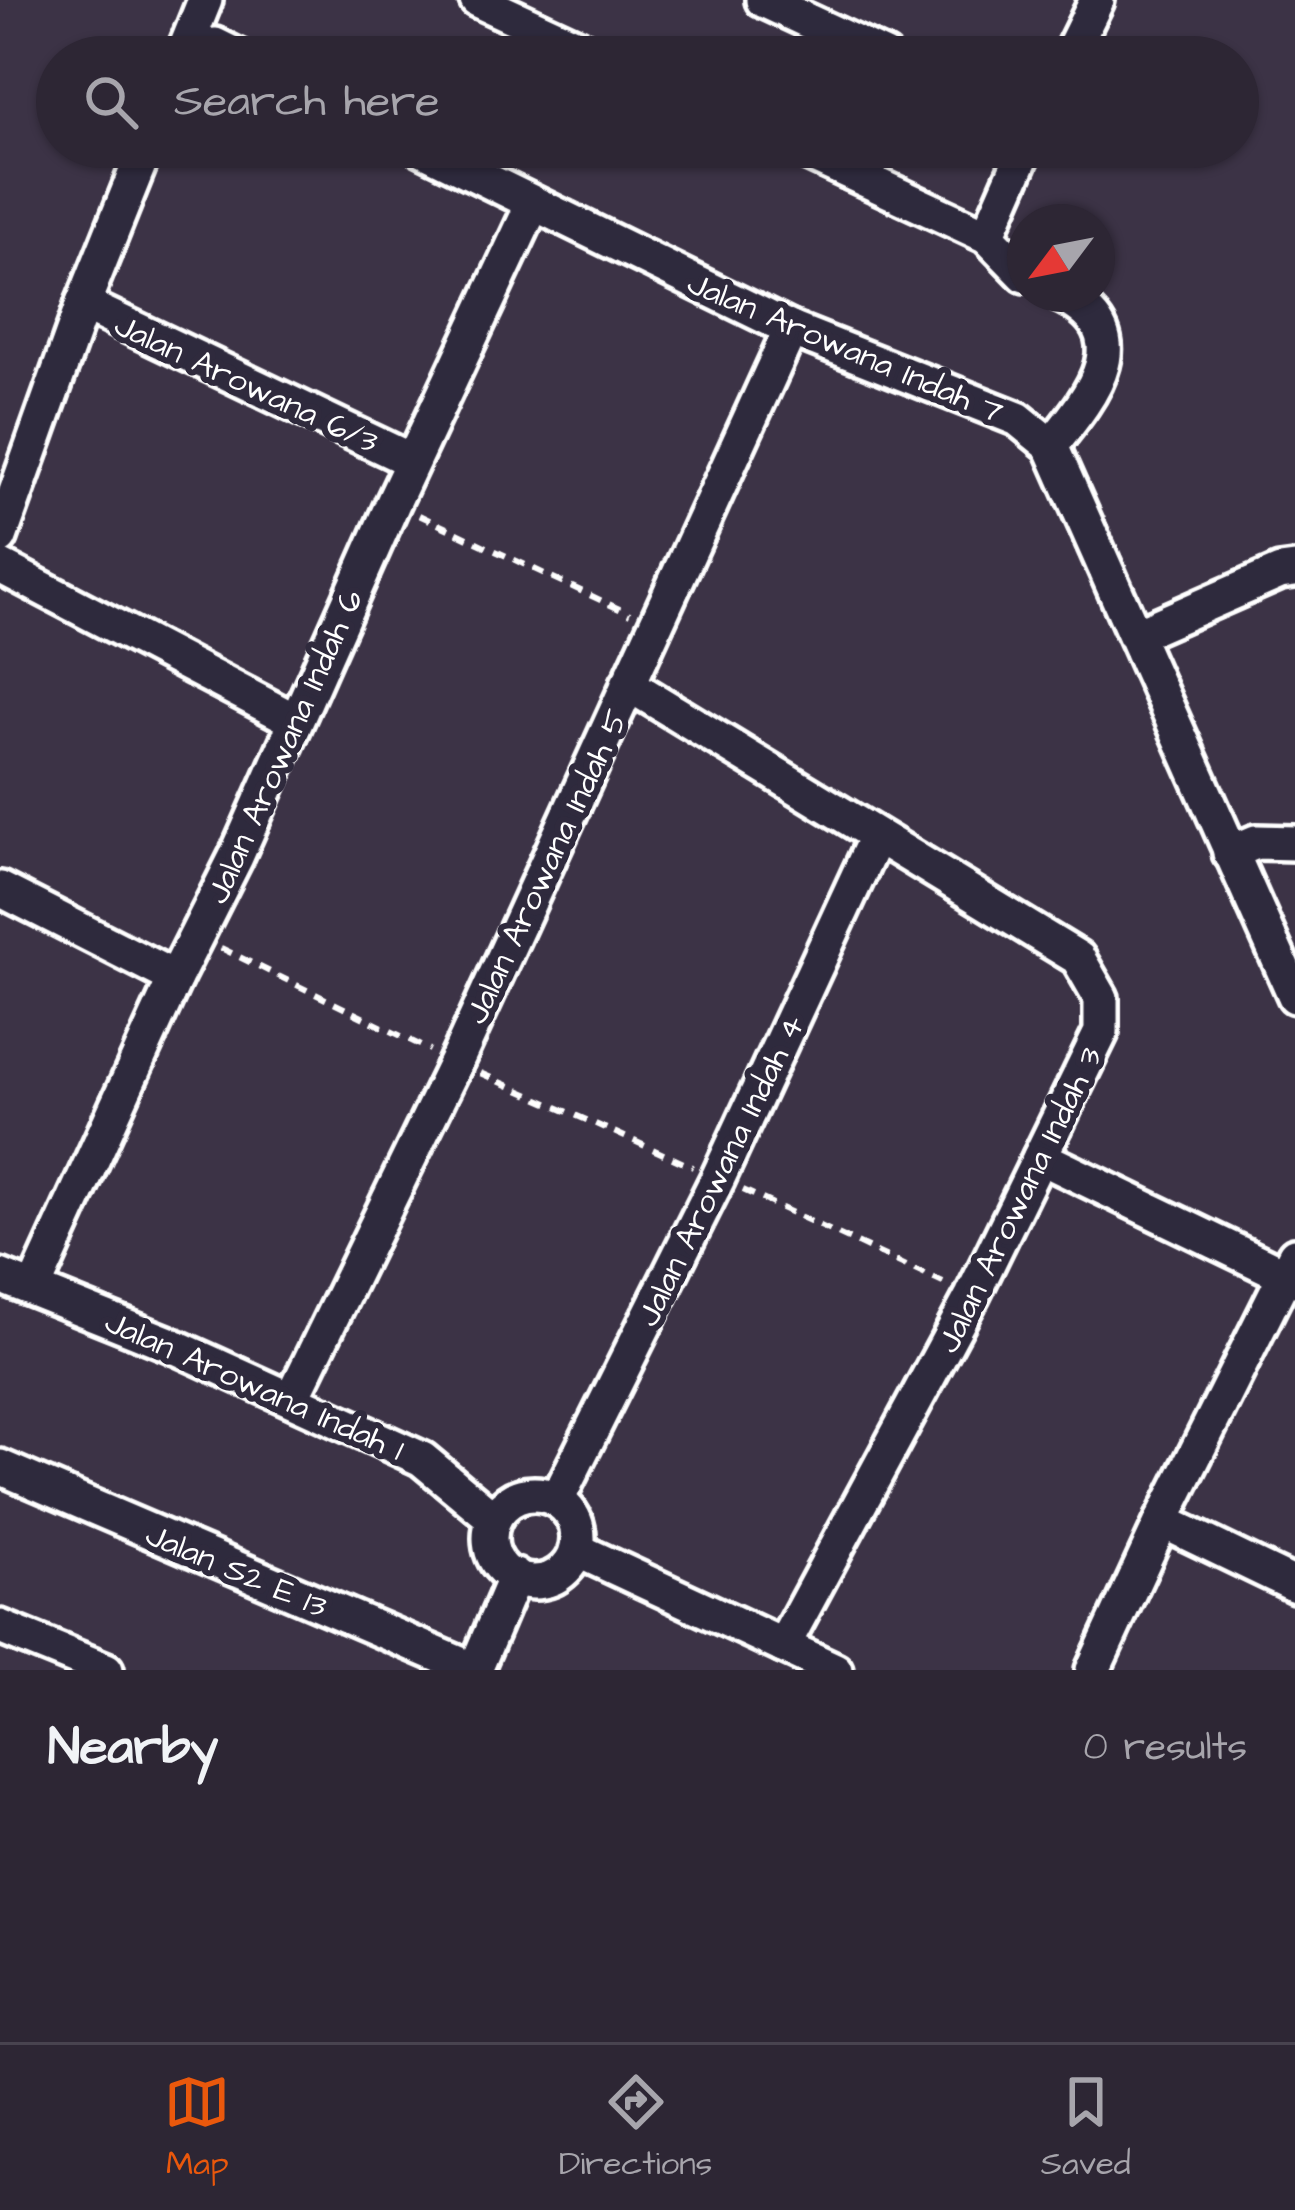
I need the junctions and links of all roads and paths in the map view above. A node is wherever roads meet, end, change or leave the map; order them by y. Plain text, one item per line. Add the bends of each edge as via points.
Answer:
1 (205, 0) edge
2 (477, 0) edge
3 (763, 0) edge
4 (1097, 0) edge
5 (190, 36) edge
6 (555, 36) edge
7 (840, 36) edge
8 (1080, 36) edge
9 (137, 168) edge
10 (461, 168) edge
11 (840, 168) edge
12 (1017, 168) edge
13 (533, 204) junction
14 (987, 236) junction
15 (1007, 256) edge
16 (82, 304) junction
17 (1089, 312) edge
18 (791, 328) junction
19 (1051, 446) junction
20 (412, 461) junction
21 (392, 503) junction
22 (0, 536) edge
23 (0, 566) edge
24 (1295, 570) edge
25 (655, 626) junction
26 (1136, 635) junction
27 (628, 684) junction
28 (294, 720) junction
29 (876, 837) junction
30 (1295, 843) edge
31 (1230, 853) junction
32 (0, 889) edge
33 (196, 936) junction
34 (175, 978) junction
35 (1295, 996) edge
36 (456, 1062) junction
37 (1040, 1156) junction
38 (718, 1178) junction
39 (1292, 1270) edge
40 (0, 1276) edge
41 (34, 1288) junction
42 (972, 1296) junction
43 (292, 1399) junction
44 (0, 1467) edge
45 (557, 1500) junction
46 (494, 1519) junction
47 (1162, 1521) junction
48 (577, 1550) junction
49 (514, 1576) junction
50 (1295, 1585) edge
51 (0, 1627) edge
52 (783, 1646) junction
53 (106, 1670) edge
54 (475, 1670) edge
55 (835, 1670) edge
56 (1094, 1670) edge

1 - 5 street
2 - 6 street
3 - 7 street
4 - 8 street
9 - 16 street
10 - 13 street, Jalan Arowana Indah 7
11 - 14 street
12 - 14 street
13 - 18 street, Jalan Arowana Indah 7
13 - 20 street, Jalan Arowana Indah 6
14 - 15 street
16 - 20 street, Jalan Arowana 6/3
16 - 22 street
17 - 19 street via 1099,321 1104,356 1087,401
18 - 19 street, Jalan Arowana Indah 7 via 1018,419
18 - 25 street, Jalan Arowana Indah 5
19 - 26 street
20 - 21 street, Jalan Arowana Indah 6
21 - 25 path
21 - 28 street, Jalan Arowana Indah 6
23 - 28 street
24 - 26 street
25 - 27 street, Jalan Arowana Indah 5
26 - 31 street
27 - 29 street, Jalan Arowana Indah 3
27 - 36 street, Jalan Arowana Indah 5
28 - 33 street, Jalan Arowana Indah 6
29 - 37 street, Jalan Arowana Indah 3 via 1078,958 1101,998 1101,1032
29 - 38 street, Jalan Arowana Indah 4
30 - 31 street via 1256,842
31 - 35 street
32 - 34 street
33 - 34 street, Jalan Arowana Indah 6
33 - 36 path
34 - 41 street, Jalan Arowana Indah 6
36 - 38 path
36 - 43 street, Jalan Arowana Indah 5
37 - 39 street
37 - 42 street, Jalan Arowana Indah 3
38 - 42 path
38 - 45 street, Jalan Arowana Indah 4
39 - 47 street
40 - 41 street, Jalan Arowana Indah 1
41 - 43 street, Jalan Arowana Indah 1
42 - 52 street, Jalan Arowana Indah 3
43 - 46 street, Jalan Arowana Indah 1 via 422,1459
44 - 54 street, Jalan S2 E 13
45 - 46 street via 515,1498
45 - 48 street via 575,1522
46 - 49 street via 492,1548
47 - 50 street
47 - 56 street
48 - 49 street via 548,1580
48 - 52 street
49 - 54 street
51 - 53 street
52 - 55 street

